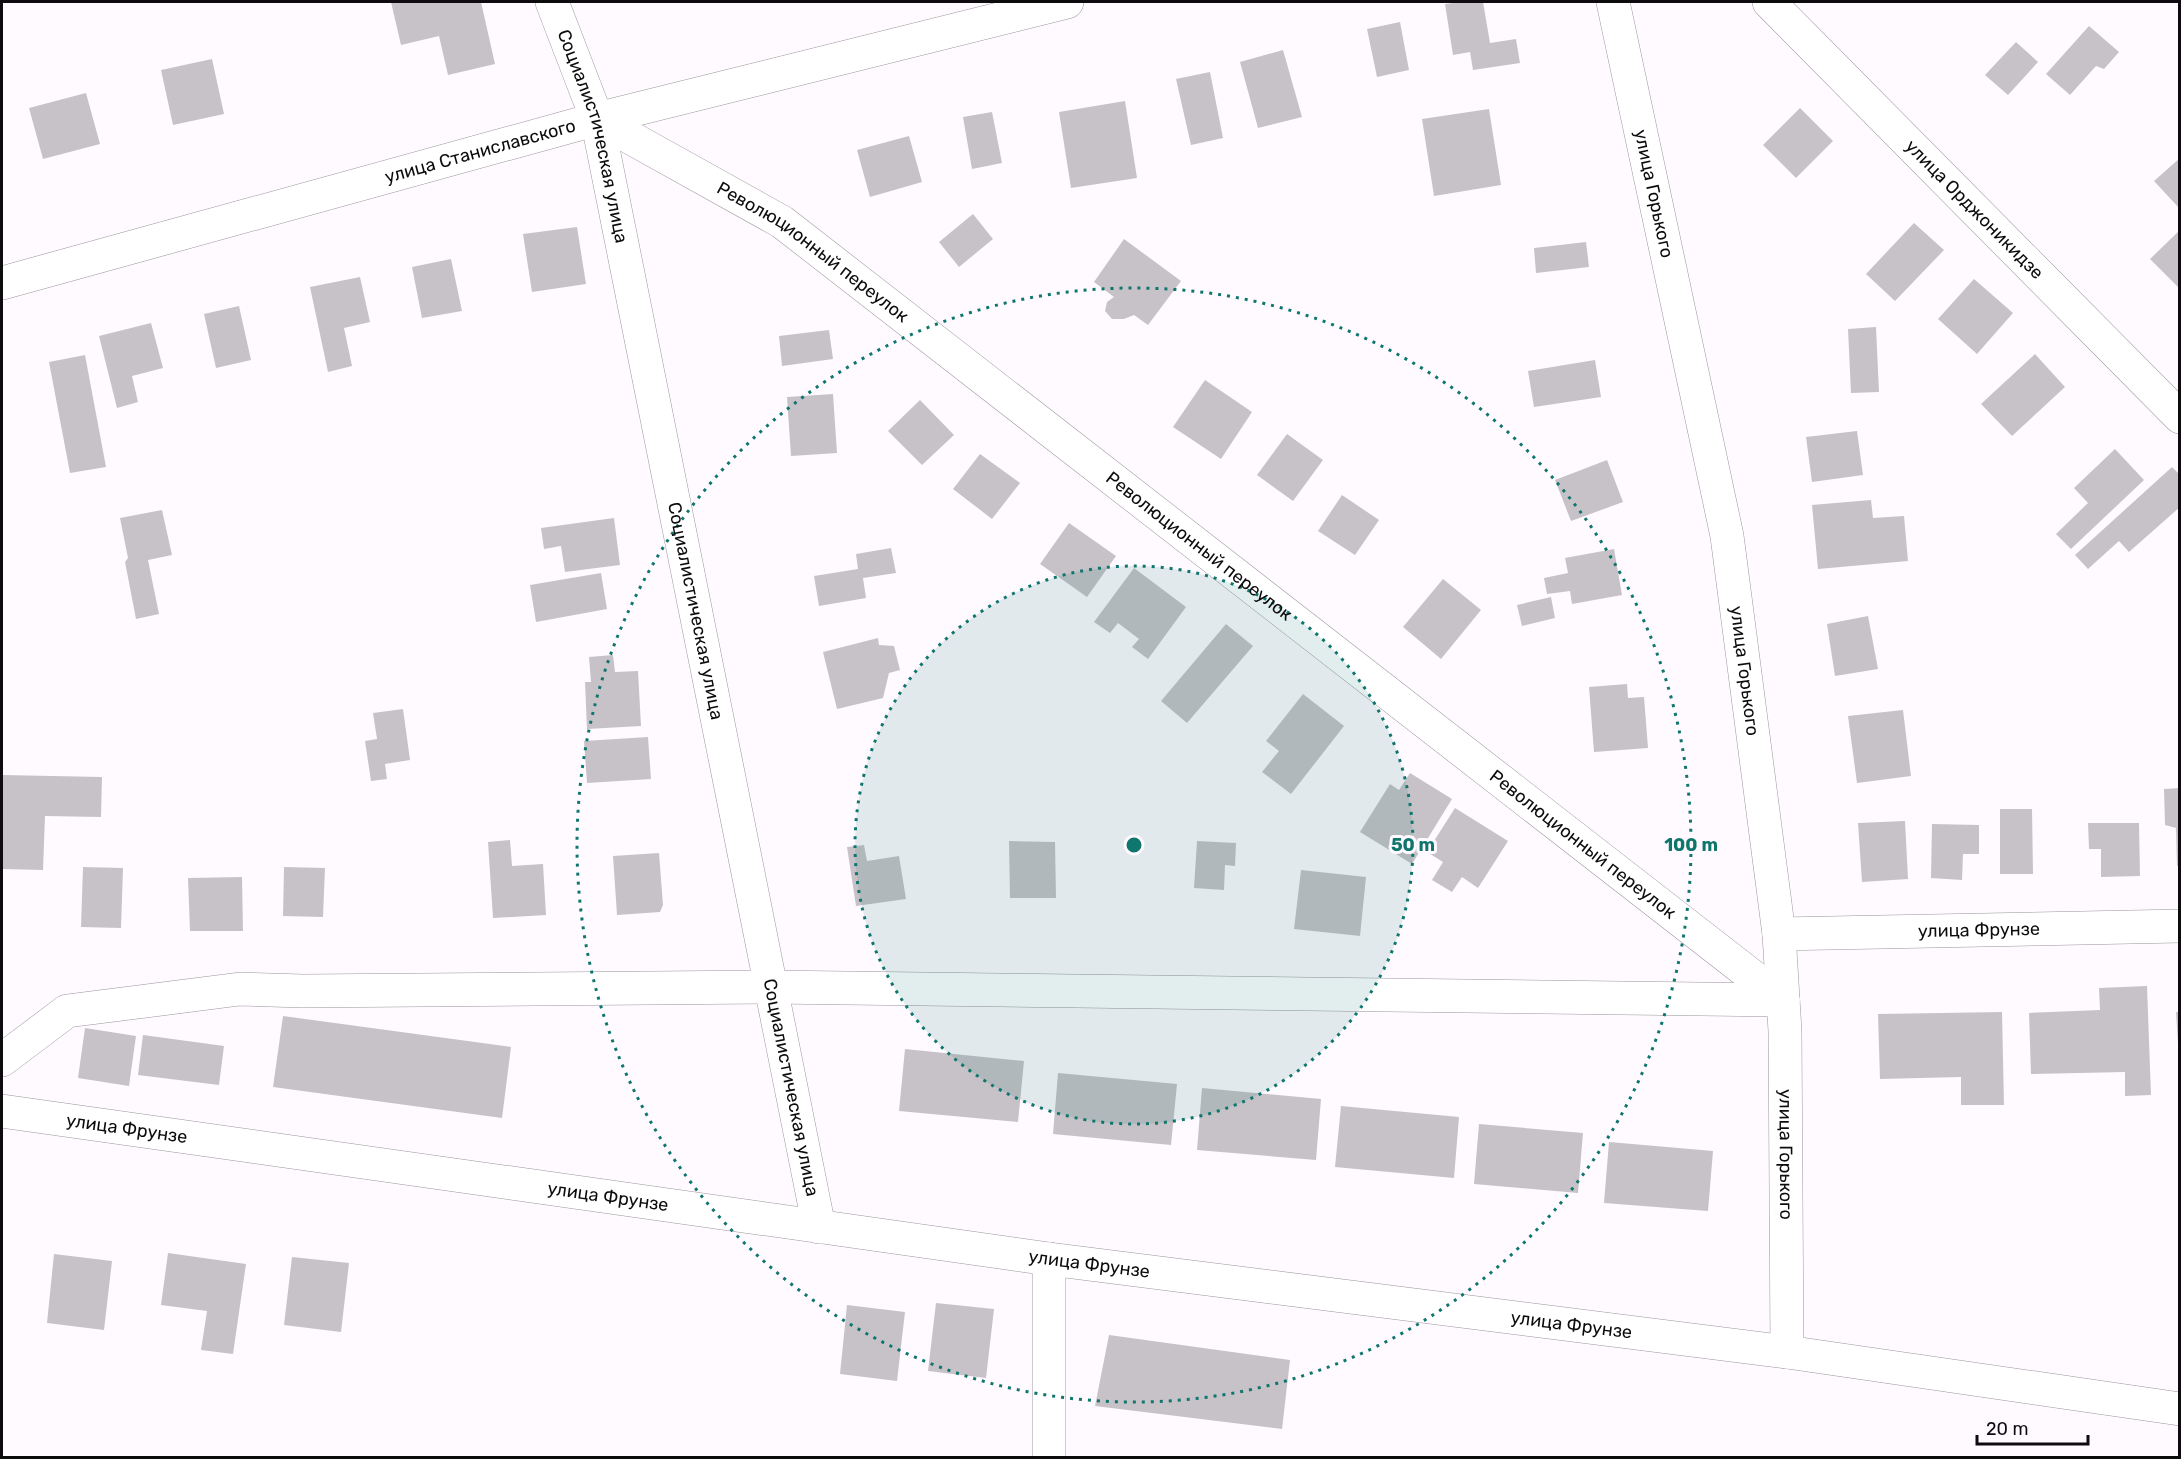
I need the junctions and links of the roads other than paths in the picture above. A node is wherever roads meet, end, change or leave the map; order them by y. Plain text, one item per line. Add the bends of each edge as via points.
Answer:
1 (552, 2) edge
2 (1067, 2) edge
3 (1613, 2) edge
4 (1769, 2) edge
5 (597, 119) junction
6 (2, 283) edge
7 (2180, 417) edge
8 (2180, 926) edge
9 (1779, 934) junction
10 (771, 987) junction
11 (1783, 1000) junction
12 (2, 1060) edge
13 (2, 1111) edge
14 (819, 1227) junction
15 (1049, 1259) junction
16 (1787, 1352) junction
17 (2180, 1409) edge
18 (1049, 1458) edge

1 - 5 street, Социалистическая улица
2 - 5 street, улица Станиславского
3 - 9 street, улица Горького via 1727,536
4 - 7 street, улица Орджоникидзе
5 - 6 street, улица Станиславского
5 - 10 street, Социалистическая улица
5 - 11 street, Революционный переулок via 782,222
8 - 9 street, улица Фрунзе
9 - 11 street, улица Горького
10 - 11 street
10 - 12 street via 240,989 67,1011
10 - 14 street, Социалистическая улица
11 - 16 street, улица Горького
13 - 14 street, улица Фрунзе
14 - 15 street, улица Фрунзе
15 - 16 street, улица Фрунзе
15 - 18 street
16 - 17 street, улица Фрунзе

